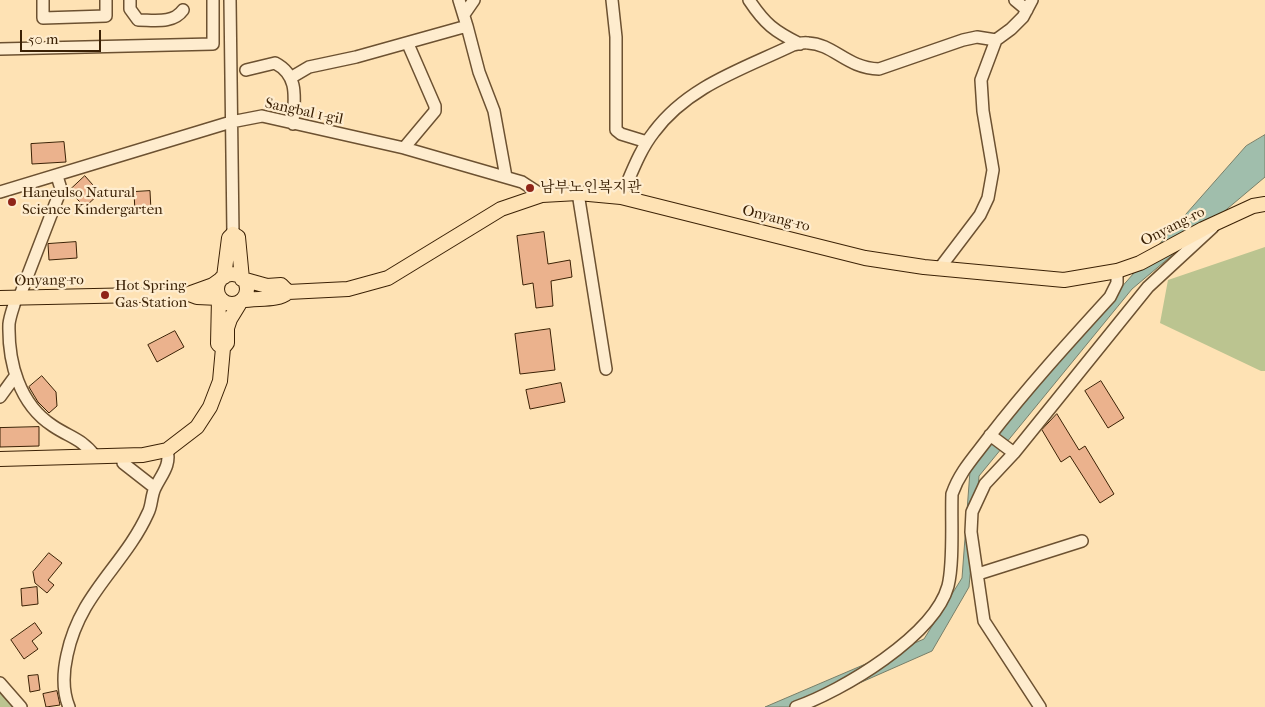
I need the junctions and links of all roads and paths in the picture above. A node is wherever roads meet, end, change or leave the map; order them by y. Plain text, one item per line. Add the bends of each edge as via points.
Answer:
1 (43, 0) edge
2 (106, 0) edge
3 (130, 0) edge
4 (212, 0) edge
5 (230, 0) edge
6 (459, 0) edge
7 (474, 0) edge
8 (612, 0) edge
9 (749, 0) edge
10 (1015, 0) edge
11 (1029, 5) edge
12 (183, 10) dead end
13 (465, 13) junction
14 (468, 26) junction
15 (996, 40) junction
16 (408, 44) junction
17 (800, 44) junction
18 (0, 49) edge
19 (246, 70) dead end
20 (292, 77) junction
21 (231, 122) junction
22 (293, 124) junction
23 (647, 142) junction
24 (404, 148) junction
25 (57, 176) junction
26 (506, 177) junction
27 (0, 192) edge
28 (578, 193) junction
29 (542, 195) junction
30 (621, 197) junction
31 (1265, 204) edge
32 (1218, 222) junction
33 (233, 234) junction
34 (939, 269) junction
35 (1117, 271) junction
36 (222, 278) junction
37 (242, 279) junction
38 (288, 292) junction
39 (188, 294) junction
40 (0, 298) edge
41 (17, 298) junction
42 (219, 298) junction
43 (241, 302) junction
44 (218, 320) junction
45 (223, 348) junction
46 (606, 369) dead end
47 (16, 375) junction
48 (0, 396) edge
49 (992, 437) junction
50 (167, 450) junction
51 (1011, 451) junction
52 (122, 456) junction
53 (96, 457) junction
54 (0, 459) edge
55 (155, 488) junction
56 (1082, 541) dead end
57 (978, 574) junction
58 (0, 683) edge
59 (21, 707) edge
60 (68, 707) edge
61 (796, 707) edge
62 (1040, 707) edge

1 - 2 street via 43,18 106,16
3 - 12 street via 130,9 138,20 171,20
4 - 18 street via 213,44
5 - 21 street
6 - 13 street
7 - 13 street
8 - 23 street via 616,37 616,130
9 - 17 street via 771,29
10 - 11 street
11 - 15 street via 1011,29
13 - 14 street
14 - 16 street
14 - 26 street via 479,72 498,126
15 - 17 street via 977,37 963,40 879,69 864,69 849,63 822,46 808,42
15 - 34 street via 984,69 980,91 993,170 992,185 980,215
16 - 20 street via 309,67
16 - 24 street via 435,111
17 - 23 street via 705,85 670,114
19 - 20 street via 275,63
20 - 22 street via 295,88
21 - 22 street, Sangbal 1-gil via 262,116
21 - 25 street, Sangbal 1-gil
21 - 33 street
22 - 24 street, Sangbal 1-gil
23 - 30 street
24 - 26 street, Sangbal 1-gil
25 - 27 street, Sangbal 1-gil
25 - 41 street via 61,189
26 - 29 street, Sangbal 1-gil via 522,182
28 - 29 main road, Onyang-ro
28 - 30 main road, Onyang-ro
28 - 46 street
29 - 38 main road, Onyang-ro via 501,209 388,278 348,289
30 - 34 main road, Onyang-ro via 866,258
31 - 32 main road, Onyang-ro
32 - 35 main road, Onyang-ro via 1140,263
32 - 51 street via 1148,287
33 - 36 main road via 229,238
33 - 37 main road via 238,237
34 - 35 main road, Onyang-ro via 1064,280
35 - 49 street via 1117,283 1110,297 1019,399
36 - 37 main road via 233,274
36 - 39 main road via 213,285
36 - 42 main road via 217,289
37 - 38 main road via 266,286 281,285
37 - 43 main road via 247,288
38 - 43 main road via 282,297 251,298
39 - 41 main road, Onyang-ro
39 - 42 main road
39 - 44 main road
40 - 41 main road, Onyang-ro
41 - 47 street via 9,322
42 - 43 main road via 231,304
42 - 44 main road
43 - 45 main road via 230,319 228,343
44 - 45 main road via 218,344
45 - 50 main road via 220,381 210,407 196,427
47 - 48 street
47 - 53 street via 24,397 52,426 85,443
49 - 51 street
49 - 61 street via 964,467 952,494 948,587 926,625 844,686
50 - 52 main road via 156,454
50 - 55 street via 166,470
51 - 57 street via 985,484 972,512 971,532
52 - 53 main road
52 - 55 street via 123,463
53 - 54 main road
55 - 60 street via 148,513 84,606 70,640 63,684
56 - 57 street
57 - 62 street via 984,621
58 - 59 street

